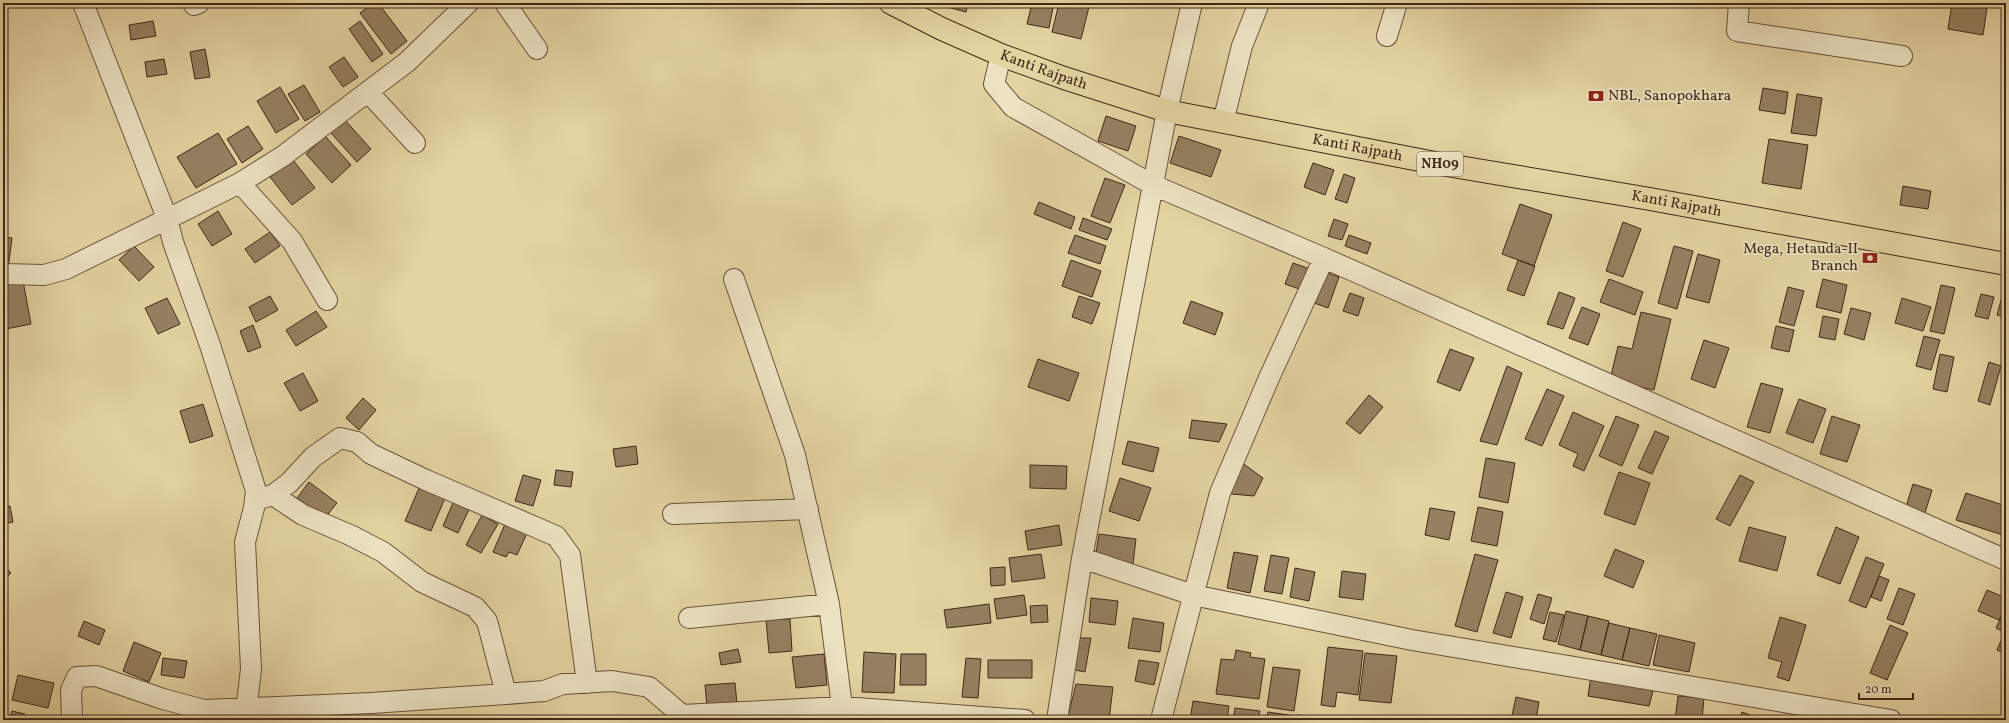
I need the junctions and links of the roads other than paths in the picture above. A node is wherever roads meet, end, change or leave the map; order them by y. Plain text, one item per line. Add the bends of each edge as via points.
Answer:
1 (82, 3) edge
2 (468, 3) edge
3 (505, 3) edge
4 (891, 3) edge
5 (1192, 3) edge
6 (1259, 3) edge
7 (1397, 3) edge
8 (1739, 3) edge
9 (1387, 36) dead end
10 (537, 49) dead end
11 (1000, 55) junction
12 (1902, 56) dead end
13 (368, 92) junction
14 (1167, 111) junction
15 (1223, 122) junction
16 (414, 143) dead end
17 (240, 183) junction
18 (1153, 185) junction
19 (167, 218) junction
20 (1324, 258) junction
21 (2006, 264) edge
22 (3, 274) edge
23 (734, 279) dead end
24 (326, 300) dead end
25 (264, 497) junction
26 (808, 509) junction
27 (673, 514) dead end
28 (1082, 558) junction
29 (2006, 560) edge
30 (1193, 595) junction
31 (829, 604) junction
32 (689, 618) dead end
33 (587, 683) junction
34 (506, 694) junction
35 (842, 707) junction
36 (370, 712) edge
37 (246, 714) edge
38 (72, 720) edge
39 (1025, 720) edge
40 (1058, 720) edge
41 (1161, 720) edge
42 (1891, 720) edge

1 - 19 street
2 - 13 street via 407,62
3 - 10 street
4 - 11 main road, Kanti Rajpath / NH09 via 942,30
5 - 14 street
6 - 15 street via 1242,46
7 - 9 street
8 - 12 street via 1737,31
11 - 14 main road, Kanti Rajpath / NH09
11 - 18 street via 994,84 1013,107
13 - 16 street
13 - 17 street via 283,156
14 - 15 main road, Kanti Rajpath / NH09
14 - 18 street
15 - 21 main road, Kanti Rajpath / NH09 via 1435,163 1650,198
17 - 19 street
17 - 24 street via 292,241
18 - 20 street
18 - 28 street
19 - 22 street via 66,269 44,275
19 - 25 street via 256,491
20 - 29 street
20 - 30 street via 1220,493
23 - 26 street via 795,455
25 - 33 street via 289,483 313,457 340,438 357,442 371,454 426,480 556,536 570,555
25 - 34 street via 383,552 422,582 475,607 487,621
25 - 37 street via 245,542 251,669
26 - 27 street
26 - 31 street
28 - 30 street
28 - 40 street
30 - 41 street
30 - 42 street via 1483,653
31 - 32 street
31 - 35 street
33 - 34 street via 563,684 544,691
33 - 35 street via 612,681 649,687 682,715
34 - 36 street
35 - 39 street
36 - 37 street
37 - 38 street via 204,710 96,676 77,677 71,690

